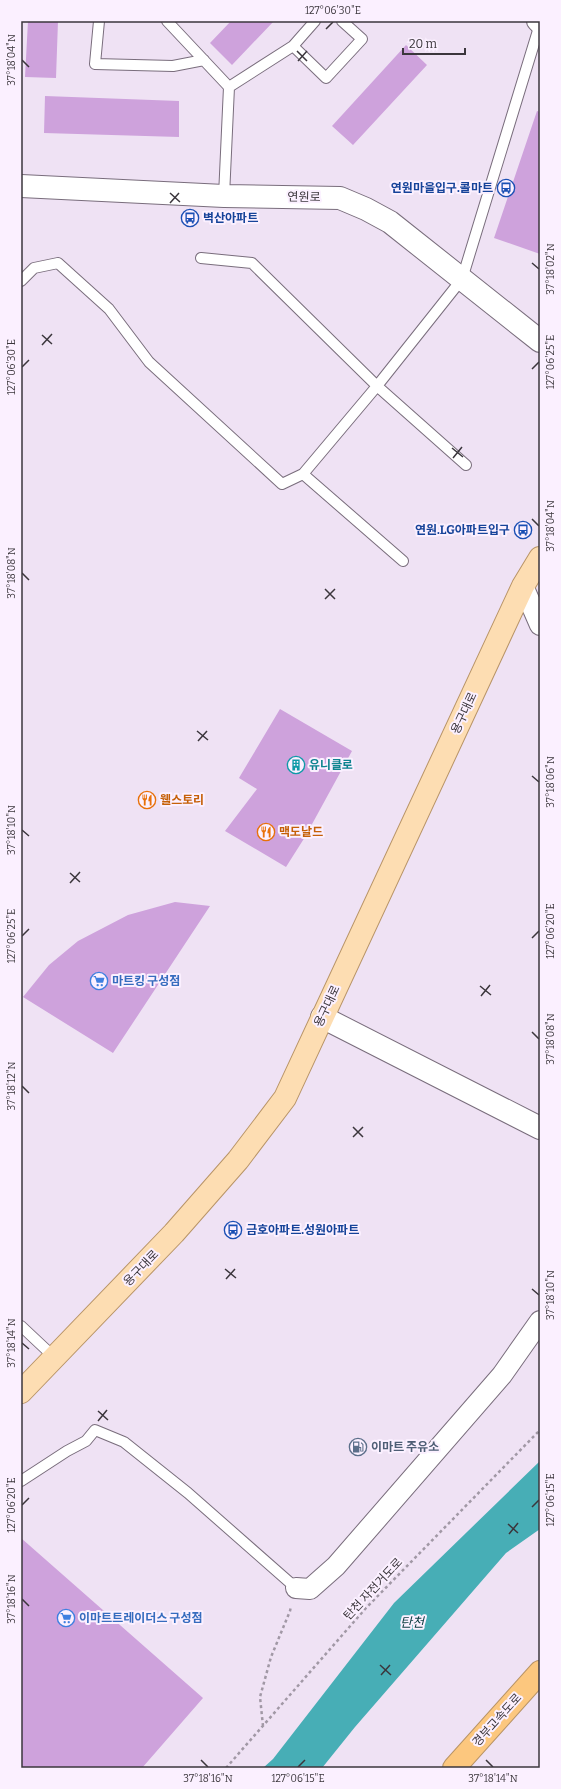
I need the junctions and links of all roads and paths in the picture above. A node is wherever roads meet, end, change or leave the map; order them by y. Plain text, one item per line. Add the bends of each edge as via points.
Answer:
1 (99, 21) edge
2 (166, 21) edge
3 (315, 21) edge
4 (342, 21) edge
5 (537, 21) edge
6 (540, 24) edge
7 (293, 46) junction
8 (204, 60) junction
9 (229, 87) junction
10 (21, 186) edge
11 (224, 196) junction
12 (201, 258) dead end
13 (462, 278) junction
14 (21, 281) edge
15 (540, 341) edge
16 (377, 386) junction
17 (466, 465) dead end
18 (303, 474) junction
19 (540, 558) edge
20 (403, 561) dead end
21 (523, 586) junction
22 (540, 625) edge
23 (322, 1017) junction
24 (540, 1128) edge
25 (540, 1321) edge
26 (21, 1326) edge
27 (54, 1358) junction
28 (21, 1392) edge
29 (540, 1430) edge
30 (21, 1481) edge
31 (295, 1587) junction
32 (540, 1672) edge
33 (263, 1726) junction
34 (226, 1768) edge
35 (454, 1768) edge

1 - 8 lane via 95,64 172,66
2 - 8 lane
3 - 7 lane
4 - 7 lane via 362,39 326,78
5 - 6 street
6 - 13 lane
7 - 9 lane
8 - 9 lane
9 - 11 lane
10 - 11 street, 연원로
11 - 13 street, 연원로 via 340,198 390,222
12 - 16 lane via 252,262
13 - 15 street, 연원로
13 - 16 lane
14 - 18 lane via 34,268 58,264 109,309 149,362 282,484
16 - 17 lane
16 - 18 lane
18 - 20 lane
19 - 21 main road, 용구대로
21 - 22 street
21 - 23 main road, 용구대로
23 - 24 street
23 - 27 main road, 용구대로 via 285,1098 238,1160 174,1233
25 - 31 street via 502,1375 336,1566 310,1589
26 - 27 lane
27 - 28 main road, 용구대로
29 - 33 path, 탄천 자전거도로 via 366,1608
30 - 31 lane via 86,1441 94,1430 124,1442 177,1483
31 - 33 path via 290,1611 271,1657 260,1697
32 - 35 highway, 경부고속도로
33 - 34 path, 탄천 자전거도로

